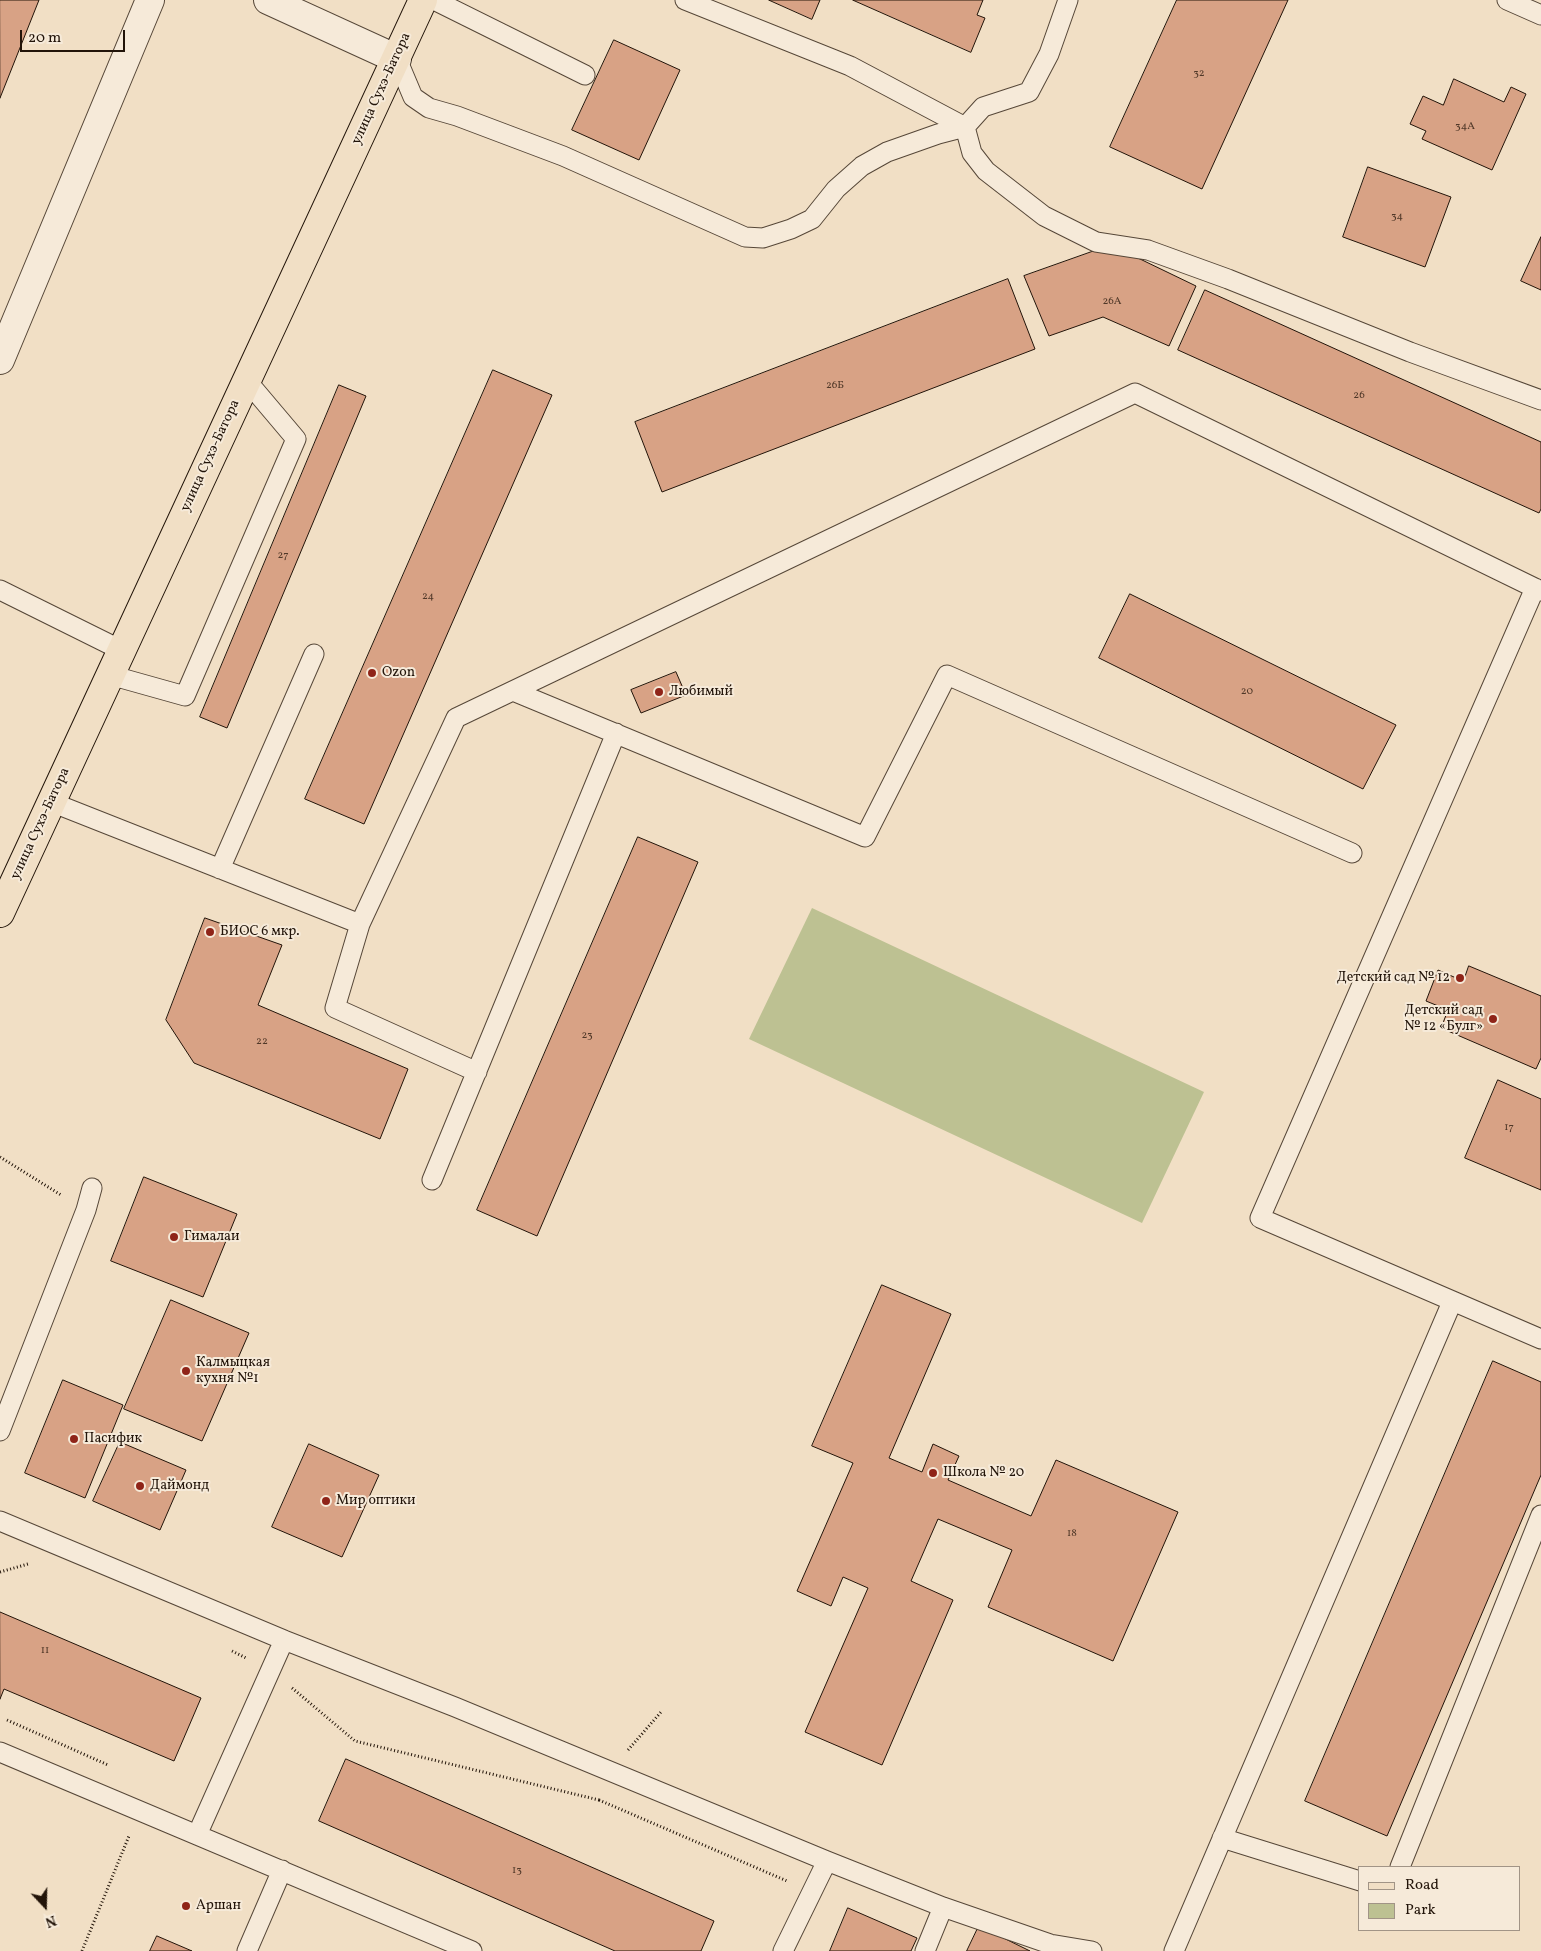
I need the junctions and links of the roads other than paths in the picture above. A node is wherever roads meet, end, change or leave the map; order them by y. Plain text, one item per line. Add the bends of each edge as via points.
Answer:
1 (150, 0) edge
2 (268, 0) edge
3 (423, 0) edge
4 (434, 0) edge
5 (685, 0) edge
6 (1068, 0) edge
7 (1507, 0) edge
8 (1541, 15) edge
9 (397, 59) junction
10 (584, 75) dead end
11 (965, 127) junction
12 (0, 360) edge
13 (247, 381) junction
14 (1541, 400) edge
15 (0, 590) edge
16 (1538, 590) edge
17 (121, 650) junction
18 (314, 654) dead end
19 (110, 675) junction
20 (513, 691) junction
21 (616, 734) junction
22 (51, 802) junction
23 (1352, 853) dead end
24 (220, 869) junction
25 (0, 913) edge
26 (360, 924) junction
27 (477, 1072) junction
28 (432, 1180) dead end
29 (92, 1188) dead end
30 (1452, 1302) junction
31 (1541, 1339) edge
32 (0, 1431) edge
33 (1541, 1515) edge
34 (0, 1521) edge
35 (284, 1640) junction
36 (0, 1752) edge
37 (197, 1835) junction
38 (1222, 1838) junction
39 (826, 1861) junction
40 (1400, 1866) edge
41 (282, 1870) junction
42 (1358, 1880) edge
43 (943, 1906) junction
44 (1048, 1948) edge
45 (247, 1951) edge
46 (472, 1951) edge
47 (783, 1951) edge
48 (925, 1951) edge
49 (1092, 1951) edge
50 (1174, 1951) edge

1 - 12 street
2 - 9 street
3 - 9 main road, улица Сухэ-Батора
4 - 10 lane
5 - 11 lane via 850,66
6 - 11 lane via 1049,54 1030,92 983,107
7 - 8 lane
9 - 11 lane via 413,97 429,108 563,156 744,237 763,238 812,220 836,189 862,166 887,152
9 - 13 main road, улица Сухэ-Батора
11 - 14 lane via 972,153 986,171 1044,216 1096,242 1148,250
13 - 17 main road, улица Сухэ-Батора
13 - 19 lane via 296,439 185,696
15 - 17 lane
16 - 20 lane via 1135,393
16 - 30 lane via 1260,1218
17 - 19 main road, улица Сухэ-Батора
18 - 24 lane
19 - 22 main road, улица Сухэ-Батора
20 - 21 lane
20 - 26 lane via 456,718
21 - 23 lane via 865,837 948,674
21 - 27 lane
22 - 24 lane
22 - 25 main road, улица Сухэ-Батора
24 - 26 lane
26 - 27 lane via 335,1008
27 - 28 lane
29 - 32 lane
30 - 31 lane
30 - 38 lane
33 - 40 lane
34 - 35 lane
35 - 37 lane
35 - 39 lane via 455,1707
36 - 37 lane
37 - 41 lane
38 - 42 lane
38 - 50 lane
39 - 43 lane
39 - 47 lane
41 - 45 lane
41 - 46 lane
43 - 44 lane
43 - 48 lane
44 - 49 lane

